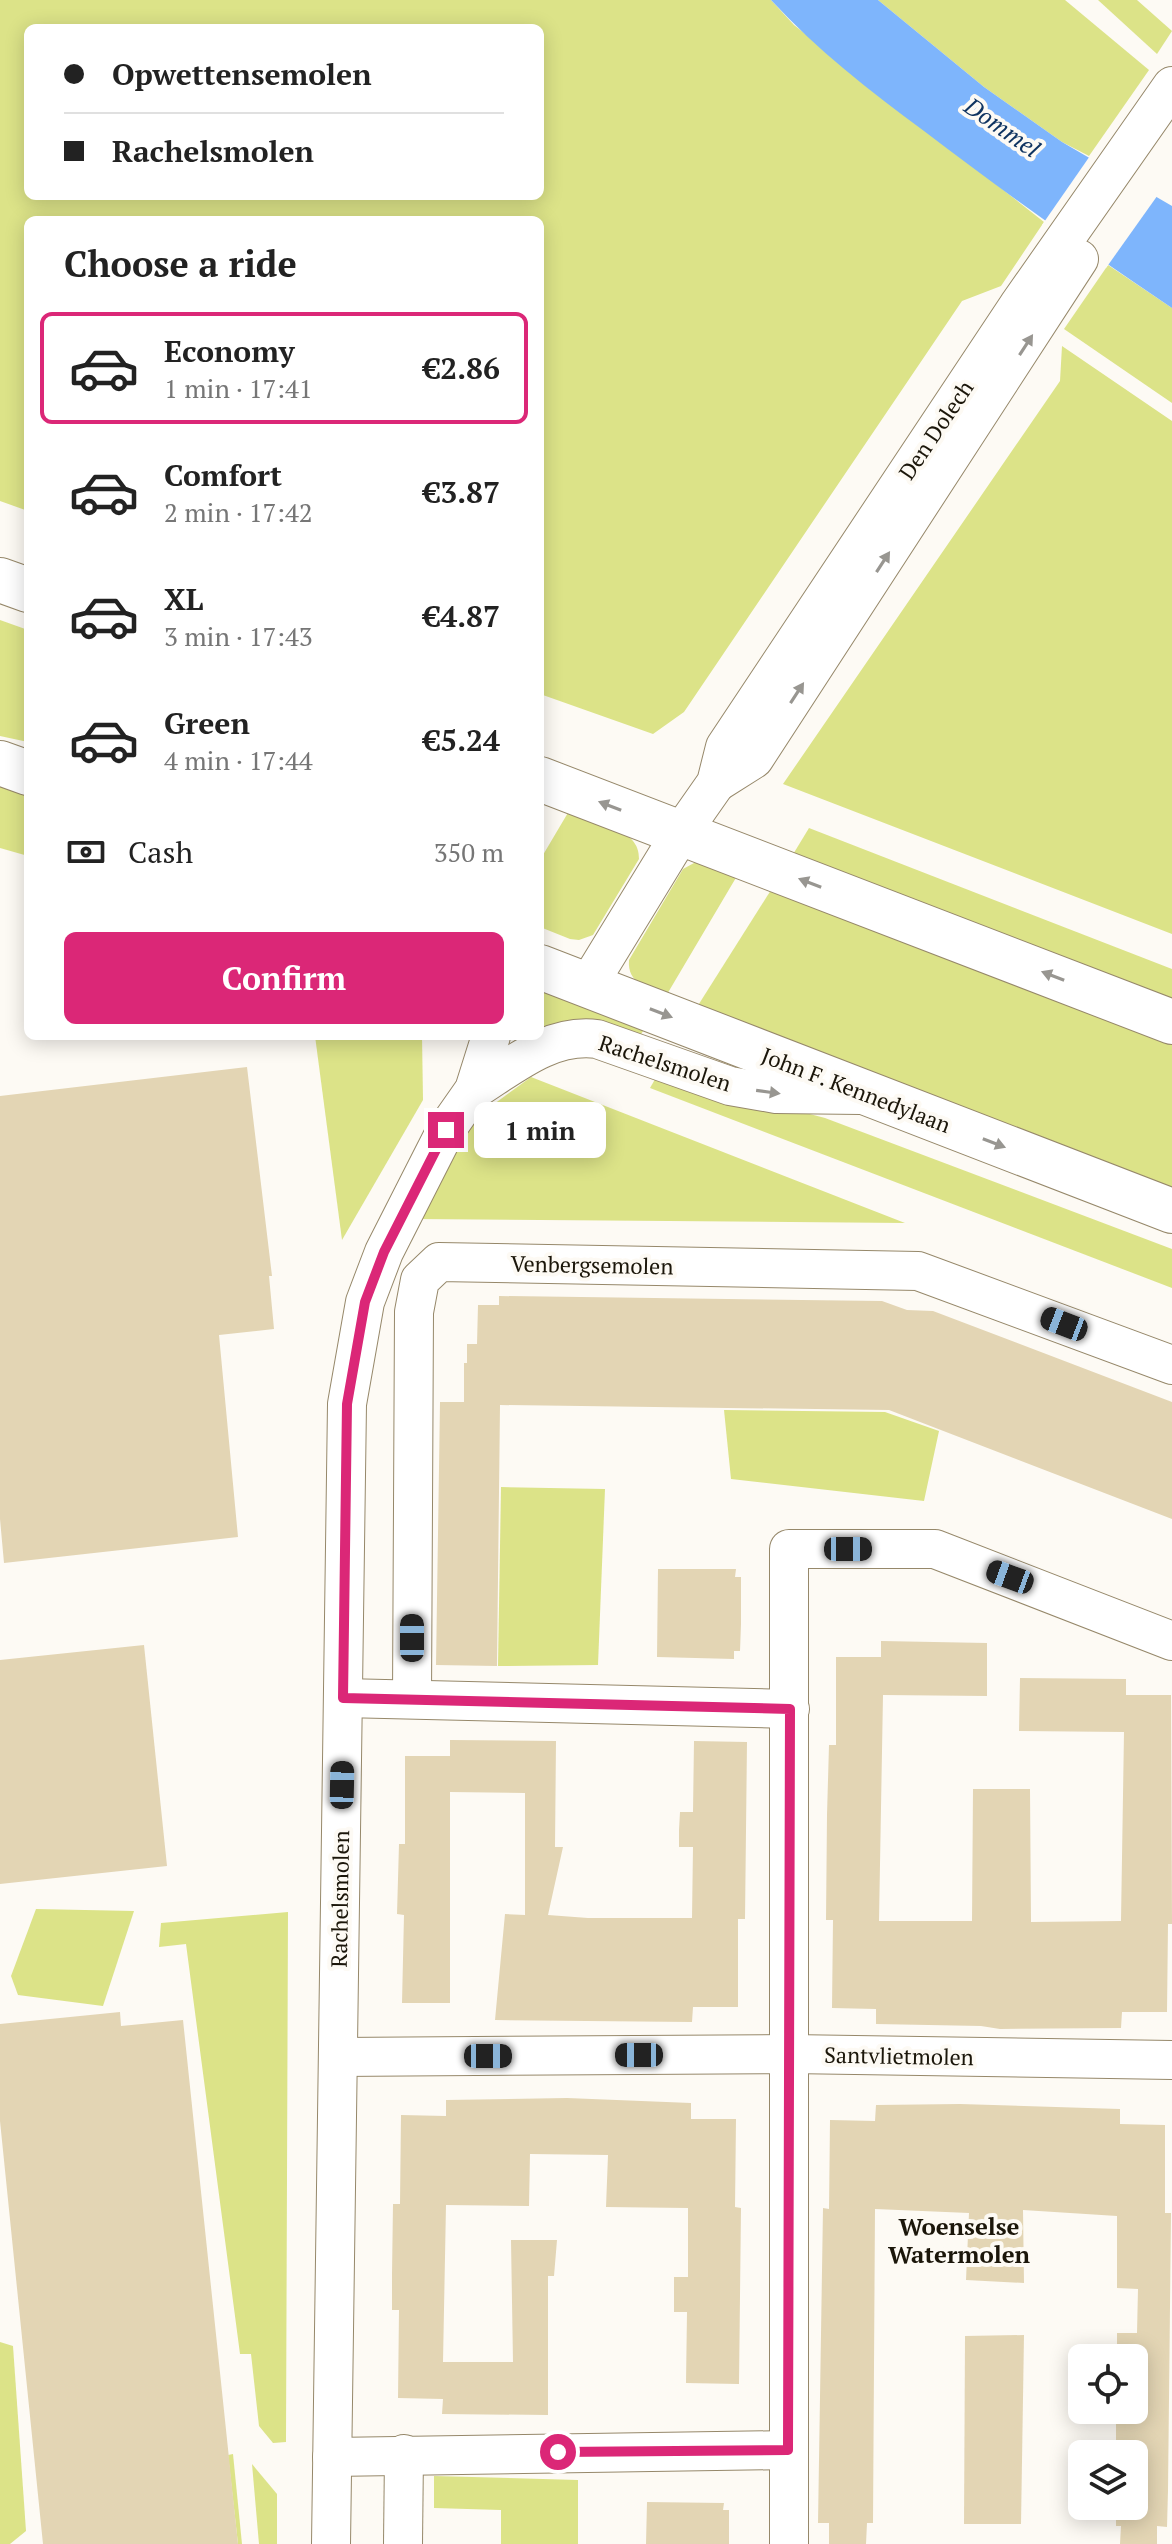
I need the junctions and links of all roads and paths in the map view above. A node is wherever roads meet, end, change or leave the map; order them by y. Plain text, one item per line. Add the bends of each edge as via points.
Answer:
1 (1172, 86) edge
2 (1172, 123) edge
3 (1138, 151) junction
4 (0, 580) edge
5 (24, 589) edge
6 (0, 763) edge
7 (24, 772) edge
8 (544, 781) edge
9 (681, 833) junction
10 (544, 968) edge
11 (588, 985) junction
12 (1172, 1022) edge
13 (490, 1040) edge
14 (474, 1090) junction
15 (869, 1095) junction
16 (1172, 1211) edge
17 (1172, 1365) edge
18 (1172, 1641) edge
19 (343, 1698) junction
20 (412, 1698) junction
21 (790, 1709) junction
22 (790, 2054) junction
23 (338, 2057) junction
24 (1172, 2060) edge
25 (788, 2450) junction
26 (404, 2454) junction
27 (332, 2457) junction
28 (331, 2544) edge
29 (403, 2544) edge
30 (789, 2544) edge

1 - 3 street, Den Dolech
2 - 3 street, Den Dolech
3 - 9 street, Den Dolech via 754,759 716,783
4 - 5 main road
6 - 7 main road
9 -> 8 main road
9 - 11 street
12 -> 9 main road
10 - 11 main road, John F. Kennedylaan
11 -> 15 main road, John F. Kennedylaan
13 - 14 street, Rachelsmolen
14 -> 15 street, Rachelsmolen via 533,1052 580,1037 730,1086 776,1094
14 - 19 street, Rachelsmolen via 439,1144 384,1252 365,1302 347,1404
15 -> 16 main road, John F. Kennedylaan
17 - 20 street, Venbergsemolen via 918,1271 439,1262 420,1280 414,1312
18 - 21 street via 935,1549 789,1549
19 - 20 street
19 - 23 street, Rachelsmolen
20 - 21 street
21 - 22 street
22 - 23 street, Santvlietmolen
22 - 24 street, Santvlietmolen
22 - 25 street
23 - 27 street, Rachelsmolen
25 - 26 street
25 - 30 street
26 - 27 street
26 - 29 street
27 - 28 street, Rachelsmolen

